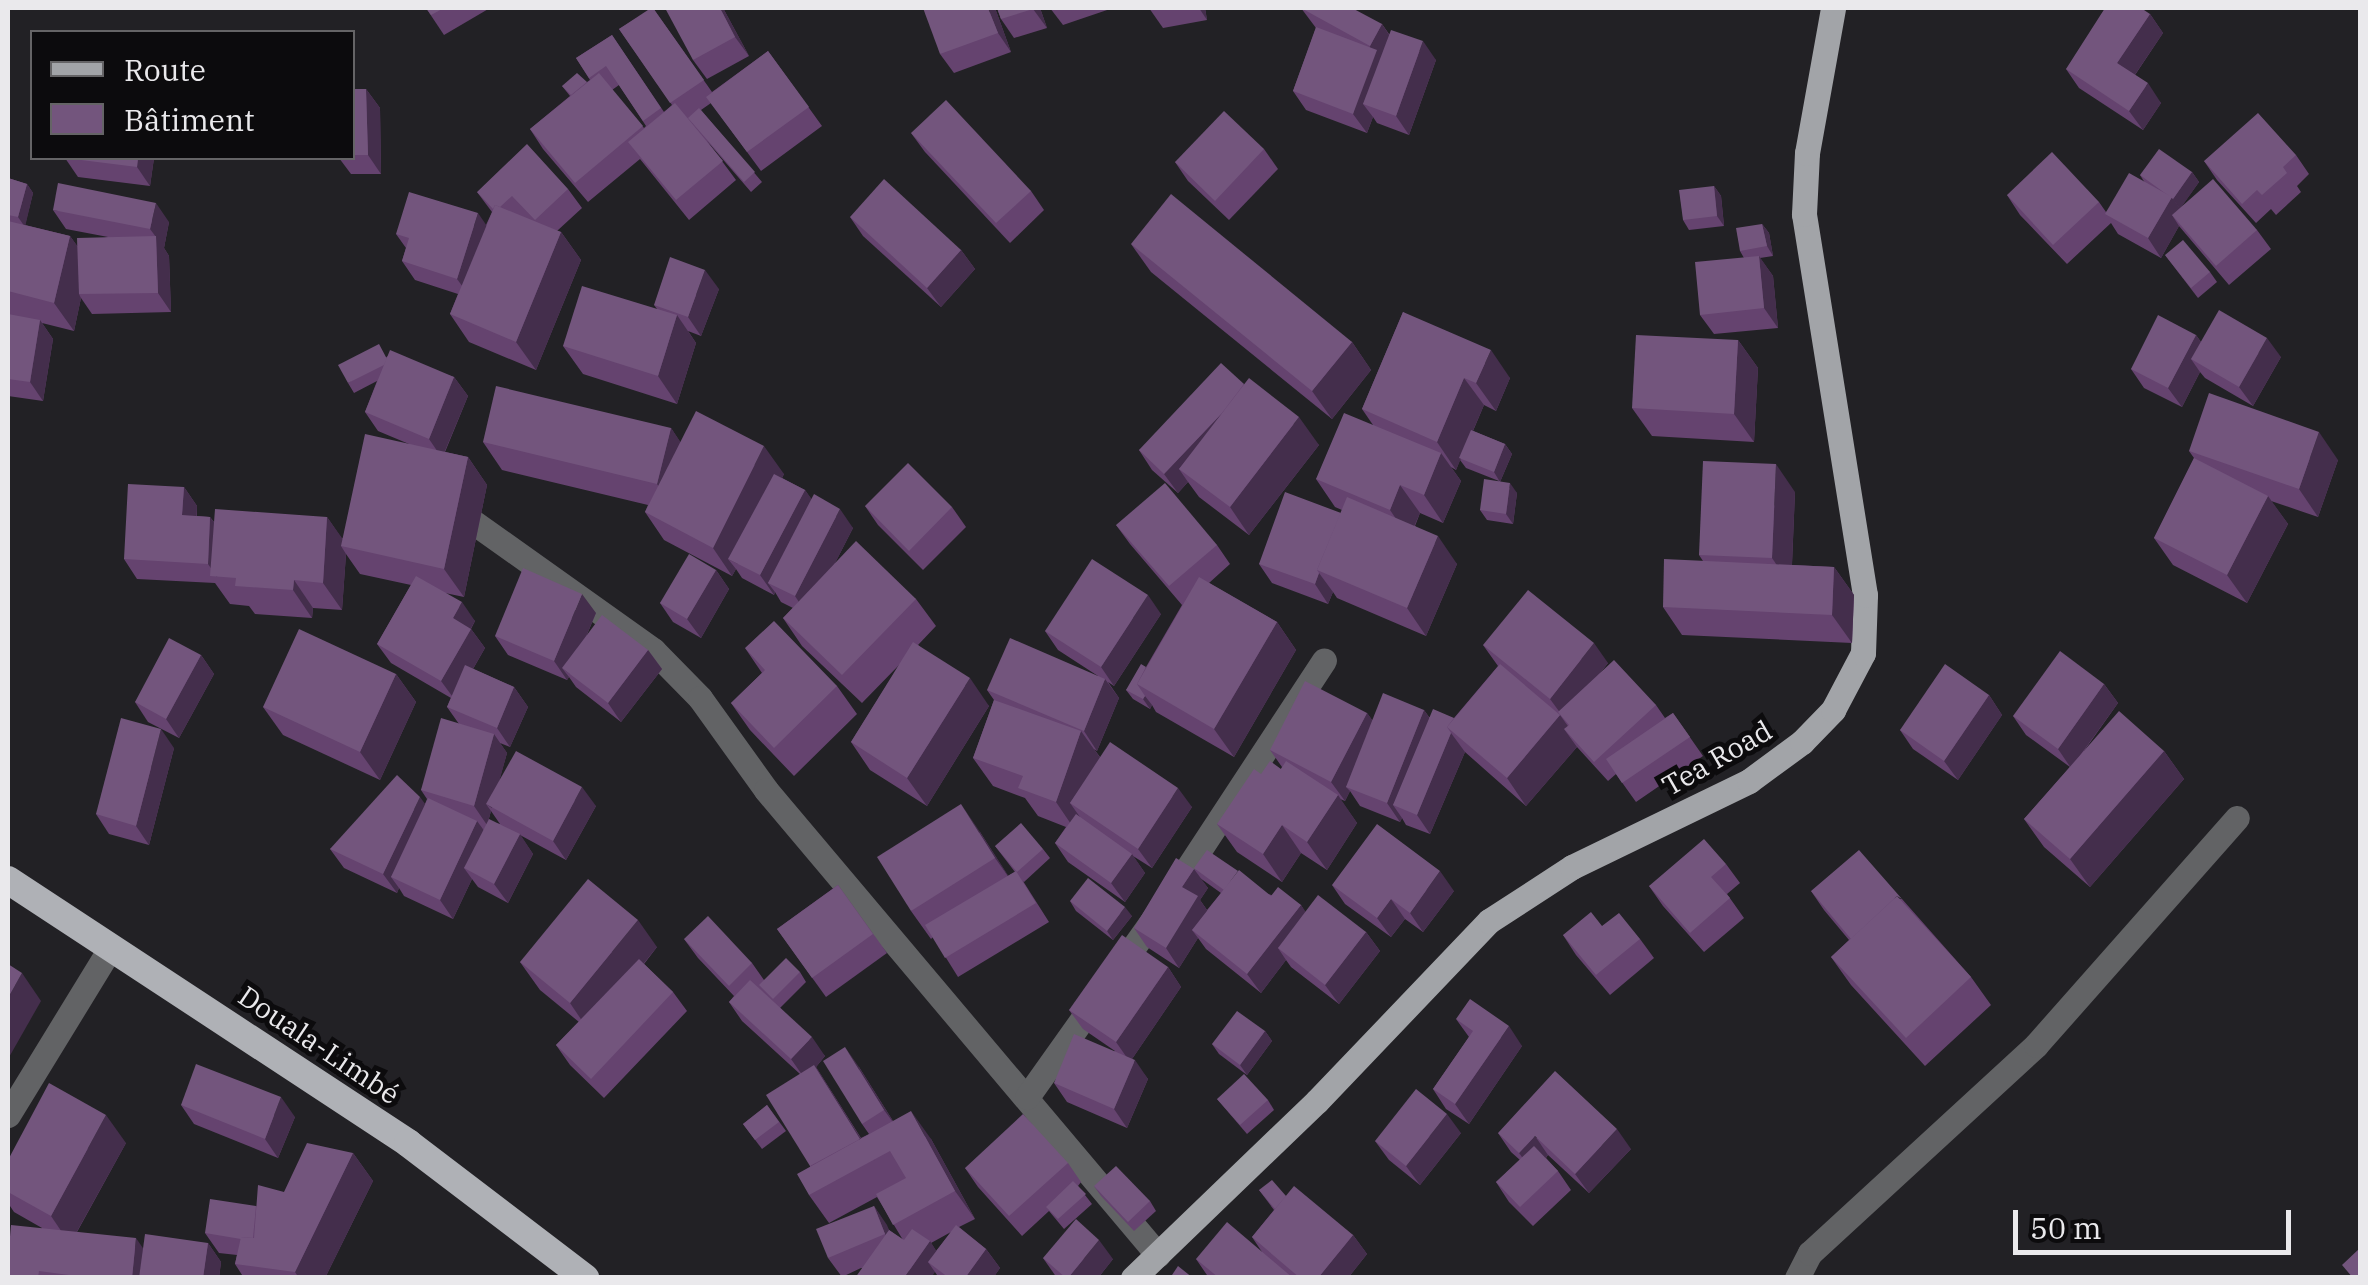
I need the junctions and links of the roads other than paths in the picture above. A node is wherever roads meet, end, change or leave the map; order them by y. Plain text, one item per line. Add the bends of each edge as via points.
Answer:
1 (1834, 8) edge
2 (430, 491) edge
3 (1324, 660) dead end
4 (2236, 818) dead end
5 (8, 880) edge
6 (111, 947) junction
7 (1026, 1097) junction
8 (8, 1114) edge
9 (1158, 1254) junction
10 (585, 1278) edge
11 (1134, 1278) edge
12 (1797, 1278) edge

1 - 9 main road, Tea Road via 1807,153 1804,214 1865,595 1863,653 1833,710 1749,780 1572,867 1488,921 1318,1101
2 - 7 street via 653,650 700,698 766,790
3 - 7 street via 1162,907
4 - 12 street via 2036,1045 1810,1253
5 - 6 highway, Douala-Limbé
6 - 8 street
6 - 10 highway, Douala-Limbé via 408,1143
7 - 9 street
9 - 11 main road, Tea Road

